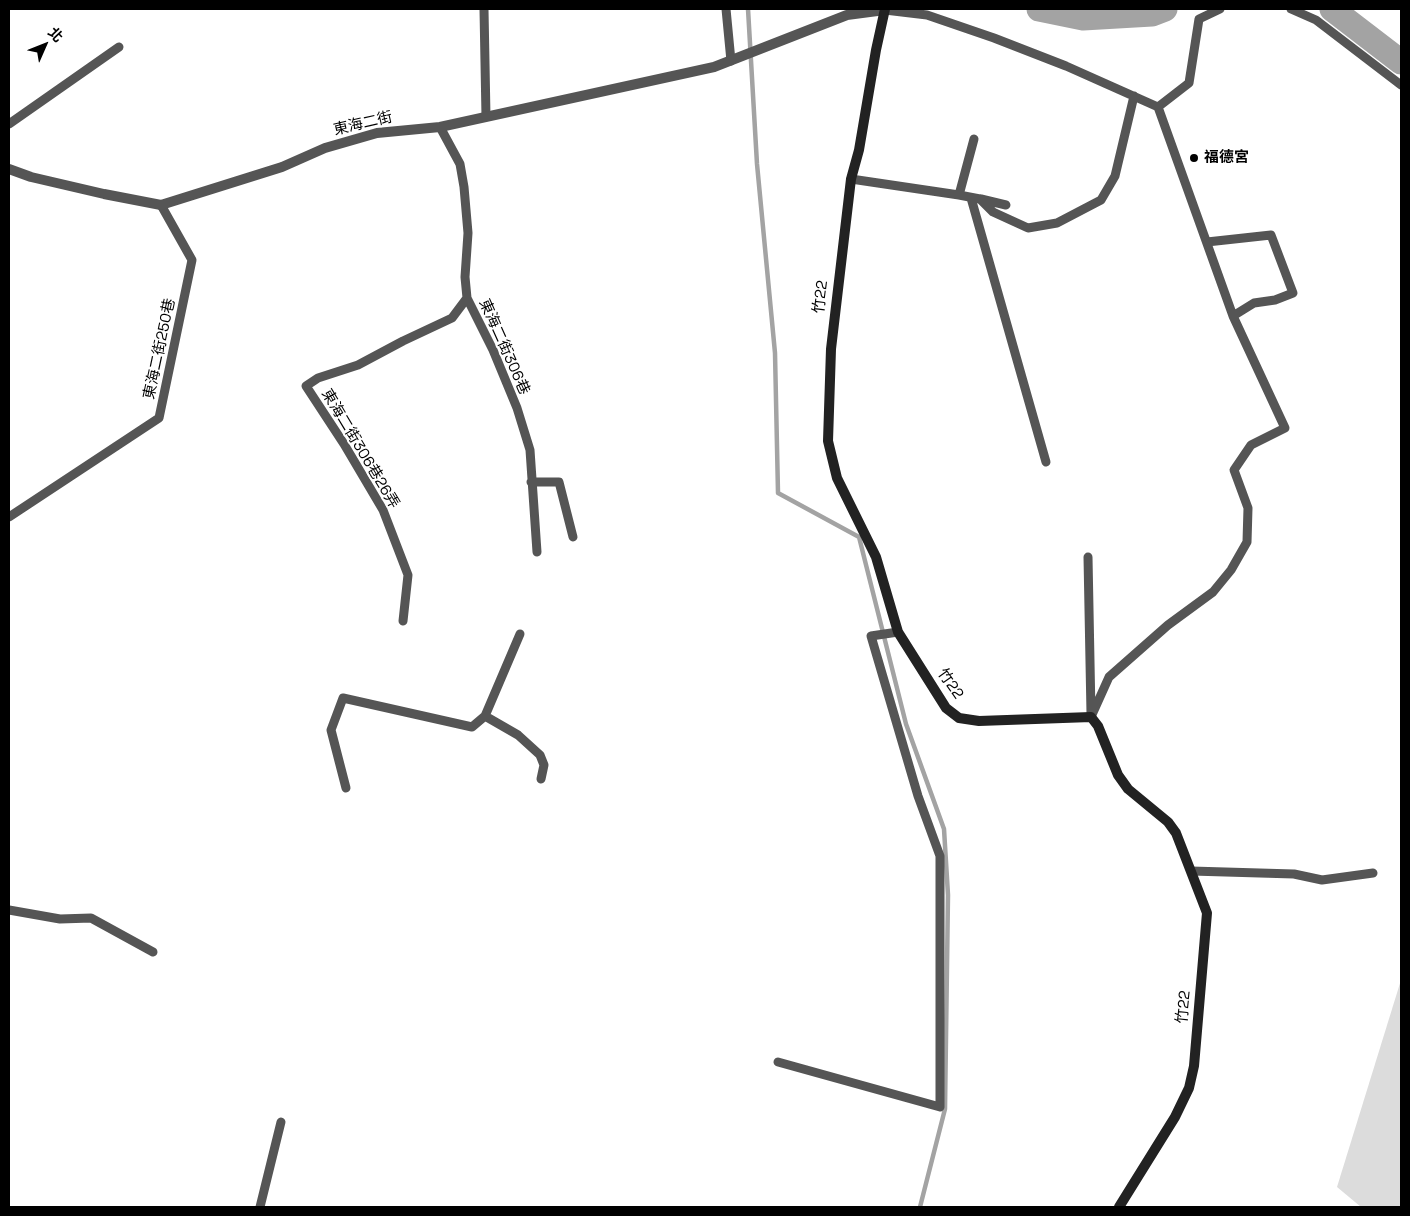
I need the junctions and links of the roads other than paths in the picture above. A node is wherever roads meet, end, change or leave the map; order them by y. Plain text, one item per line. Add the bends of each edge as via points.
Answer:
1 (484, 9) edge
2 (726, 9) edge
3 (885, 9) edge
4 (1199, 9) edge
5 (1220, 9) edge
6 (1291, 9) edge
7 (1199, 19) junction
8 (119, 47) dead end
9 (731, 61) junction
10 (1401, 85) edge
11 (1134, 96) junction
12 (1158, 107) junction
13 (486, 117) junction
14 (9, 124) edge
15 (440, 126) junction
16 (974, 139) dead end
17 (9, 169) edge
18 (852, 179) junction
19 (960, 195) junction
20 (976, 199) junction
21 (161, 205) junction
22 (1006, 205) dead end
23 (1207, 242) junction
24 (467, 298) junction
25 (1234, 316) junction
26 (1046, 462) dead end
27 (531, 482) junction
28 (9, 517) edge
29 (573, 537) dead end
30 (538, 552) dead end
31 (1088, 557) dead end
32 (403, 621) dead end
33 (898, 632) junction
34 (520, 634) dead end
35 (485, 716) junction
36 (1091, 716) junction
37 (541, 779) dead end
38 (346, 788) dead end
39 (1191, 871) junction
40 (1373, 873) dead end
41 (9, 910) edge
42 (153, 952) dead end
43 (778, 1062) dead end
44 (281, 1122) dead end
45 (260, 1207) edge
46 (1119, 1207) edge

1 - 13 lane
2 - 9 lane
3 - 9 street, 東海二街 via 847,15
3 - 11 lane via 927,15 1066,66
3 - 18 street, 竹22 / 竹22
4 - 7 lane
5 - 7 lane
6 - 10 lane via 1316,20
7 - 12 lane via 1189,83
8 - 14 lane
9 - 13 street, 東海二街
11 - 12 lane
11 - 20 lane via 1115,176 1101,200 1057,223 1028,228 993,212
12 - 23 lane
13 - 15 street, 東海二街
15 - 21 street, 東海二街 via 377,133
15 - 24 lane, 東海二街306巷 via 460,164 464,187 468,233
16 - 19 lane
17 - 21 street, 東海二街
18 - 19 lane
18 - 33 street, 竹22 / 竹22 via 831,349 828,441 836,478 876,557
19 - 20 lane
20 - 22 lane
20 - 26 lane
21 - 28 lane, 東海二街250巷 via 192,260 159,418
23 - 25 lane
23 - 25 lane via 1271,235 1293,293 1274,300 1254,302
24 - 27 lane, 東海二街306巷 via 517,408 530,450
24 - 32 lane, 東海二街306巷26弄 via 452,318 358,365 318,378 306,386 383,510 408,575
25 - 36 lane via 1285,428 1251,445 1234,470 1248,508 1247,542 1231,570 1213,592 1168,625 1109,677
27 - 29 lane via 559,482
27 - 30 lane, 東海二街306巷
31 - 36 lane
33 - 36 street, 竹22 / 竹22 via 946,708 959,718 979,721
33 - 43 lane via 871,636 918,796 940,856 940,1107
34 - 35 lane
35 - 37 lane via 518,735 540,756 544,765
35 - 38 lane via 472,728 343,698 332,730
36 - 39 street, 竹22 / 竹22 via 1118,775 1128,789 1168,822 1176,833
39 - 40 lane via 1294,874 1322,880
39 - 46 street, 竹22 / 竹22 via 1207,913 1194,1066 1189,1088 1175,1117
41 - 42 lane via 60,919 91,918
44 - 45 lane

